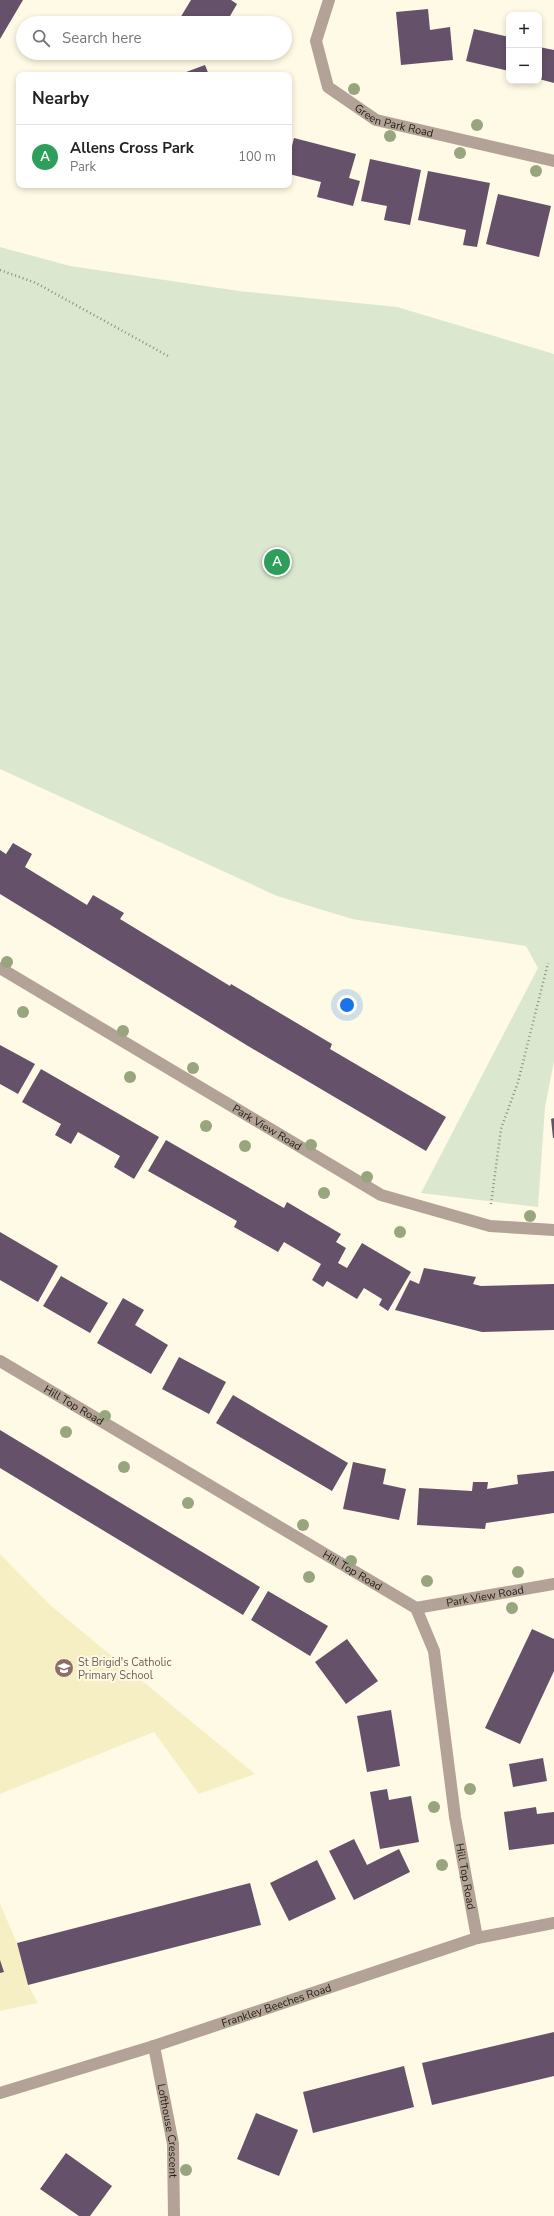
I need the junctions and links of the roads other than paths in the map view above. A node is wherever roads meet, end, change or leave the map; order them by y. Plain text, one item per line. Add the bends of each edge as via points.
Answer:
1 (330, 0) edge
2 (554, 161) edge
3 (0, 968) edge
4 (554, 1230) edge
5 (0, 1361) edge
6 (554, 1584) edge
7 (416, 1608) junction
8 (554, 1923) edge
9 (477, 1938) junction
10 (154, 2046) junction
11 (0, 2093) edge
12 (174, 2216) edge

1 - 2 street, Green Park Road via 316,41 328,87 376,120
3 - 4 street, Park View Road via 381,1195 490,1226
5 - 7 street, Hill Top Road
6 - 7 street, Park View Road
7 - 9 street, Hill Top Road via 434,1651 455,1817
8 - 9 street, Frankley Beeches Road
9 - 10 street, Frankley Beeches Road
10 - 11 street, Frankley Beeches Road
10 - 12 street, Lofthouse Crescent via 173,2144

